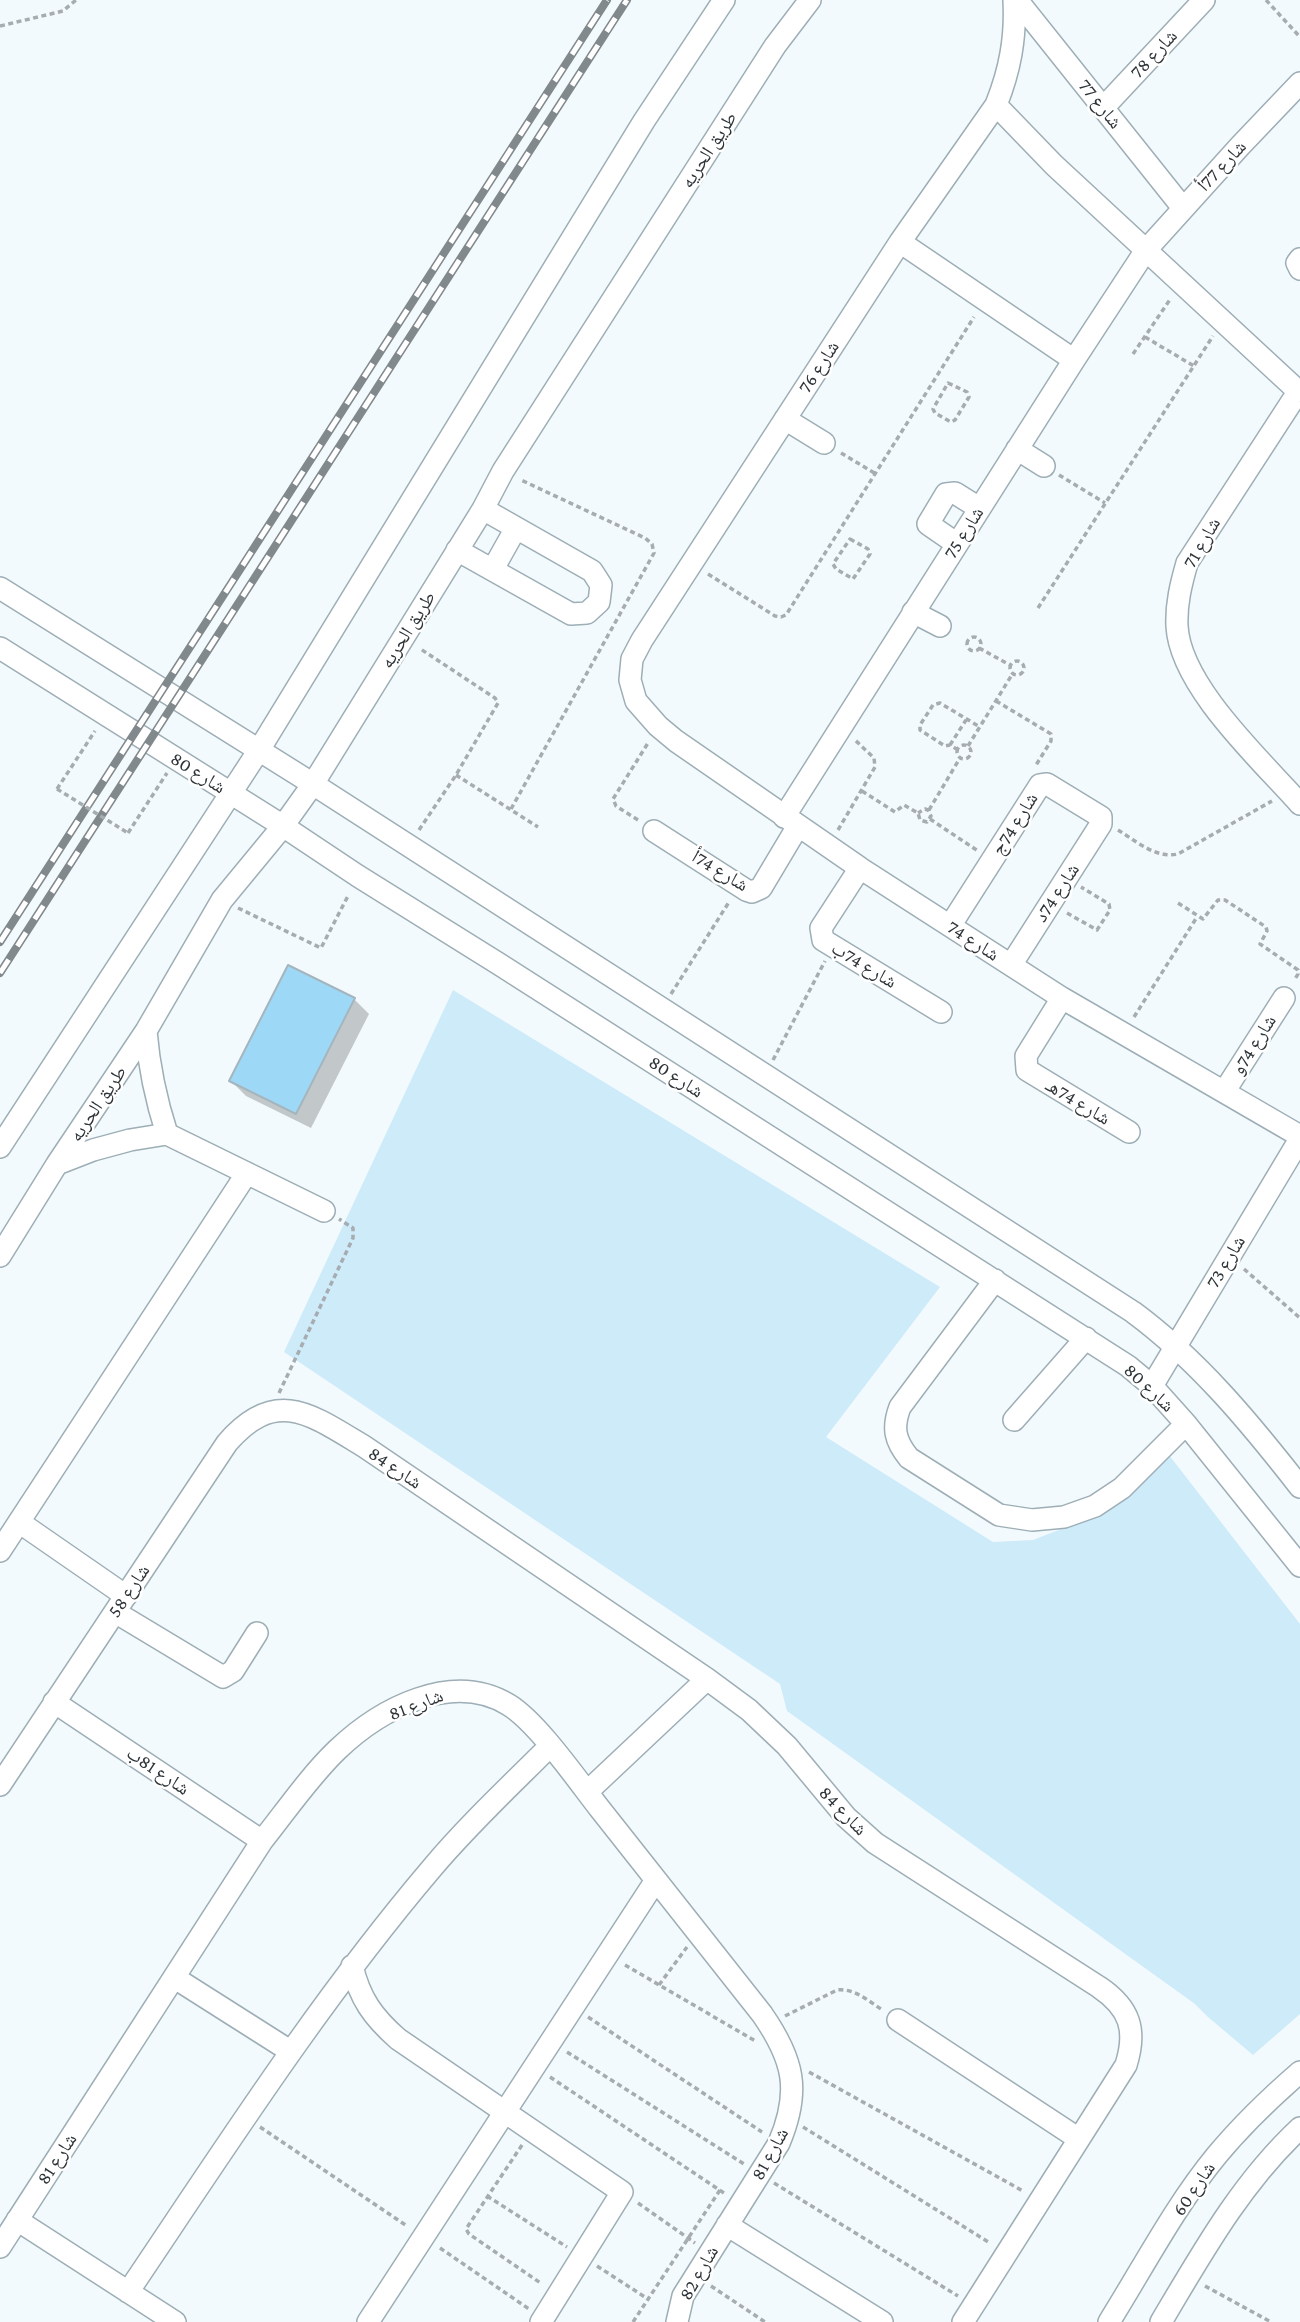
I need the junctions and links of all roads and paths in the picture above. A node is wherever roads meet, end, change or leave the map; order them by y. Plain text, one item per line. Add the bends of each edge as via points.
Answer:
1 (76, 0) edge
2 (724, 0) edge
3 (810, 0) edge
4 (1016, 0) edge
5 (1204, 0) edge
6 (1266, 0) edge
7 (0, 26) edge
8 (1300, 37) edge
9 (1300, 83) edge
10 (996, 105) junction
11 (1104, 108) junction
12 (1183, 208) junction
13 (900, 242) junction
14 (1146, 250) junction
15 (1300, 259) edge
16 (1300, 269) edge
17 (1181, 283) junction
18 (986, 299) junction
19 (1223, 322) junction
20 (1145, 337) junction
21 (1132, 354) dead end
22 (1074, 360) junction
23 (1194, 366) junction
24 (1299, 390) edge
25 (933, 406) joint
26 (785, 419) junction
27 (824, 443) joint
28 (1017, 449) junction
29 (1044, 466) joint
30 (876, 474) junction
31 (1105, 503) junction
32 (979, 508) junction
33 (483, 509) junction
34 (516, 527) junction
35 (957, 544) junction
36 (457, 550) junction
37 (691, 563) junction
38 (834, 563) joint
39 (493, 569) junction
40 (0, 588) edge
41 (1038, 608) dead end
42 (914, 612) junction
43 (940, 626) dead end
44 (403, 637) junction
45 (0, 648) edge
46 (979, 648) dead end
47 (1010, 665) junction
48 (1013, 673) junction
49 (996, 701) junction
50 (106, 715) junction
51 (967, 720) junction
52 (658, 726) junction
53 (841, 727) junction
54 (979, 727) junction
55 (950, 746) junction
56 (968, 747) junction
57 (259, 750) junction
58 (958, 750) junction
59 (960, 758) junction
60 (177, 760) junction
61 (456, 775) junction
62 (1030, 775) dead end
63 (313, 784) junction
64 (861, 791) junction
65 (231, 793) junction
66 (1294, 797) edge
67 (928, 810) junction
68 (918, 813) junction
69 (930, 819) junction
70 (791, 821) junction
71 (1103, 821) junction
72 (283, 826) junction
73 (538, 827) dead end
74 (654, 831) joint
75 (828, 846) junction
76 (408, 847) junction
77 (992, 860) junction
78 (860, 868) junction
79 (358, 876) junction
80 (1066, 878) junction
81 (739, 886) junction
82 (222, 900) junction
83 (1051, 903) junction
84 (1178, 904) dead end
85 (1198, 917) junction
86 (950, 926) junction
87 (832, 947) junction
88 (1011, 965) junction
89 (1062, 998) junction
90 (1284, 998) joint
91 (662, 1008) junction
92 (941, 1012) dead end
93 (146, 1031) junction
94 (1124, 1034) junction
95 (765, 1075) junction
96 (1224, 1092) junction
97 (1129, 1132) dead end
98 (167, 1134) junction
99 (1300, 1138) edge
100 (0, 1147) edge
101 (57, 1164) junction
102 (247, 1173) junction
103 (324, 1211) joint
104 (0, 1256) edge
105 (1229, 1256) junction
106 (995, 1280) junction
107 (1300, 1318) edge
108 (1086, 1338) junction
109 (1176, 1346) junction
110 (1152, 1386) junction
111 (270, 1410) junction
112 (1014, 1420) dead end
113 (1186, 1424) junction
114 (1300, 1487) edge
115 (19, 1522) junction
116 (0, 1551) edge
117 (1300, 1566) edge
118 (121, 1604) junction
119 (257, 1633) dead end
120 (707, 1679) junction
121 (54, 1702) junction
122 (550, 1746) junction
123 (0, 1785) edge
124 (587, 1792) junction
125 (262, 1841) junction
126 (656, 1880) junction
127 (697, 1932) junction
128 (608, 1955) junction
129 (352, 1966) junction
130 (174, 1979) junction
131 (659, 1985) junction
132 (573, 2007) junction
133 (898, 2020) joint
134 (769, 2024) junction
135 (551, 2042) junction
136 (290, 2051) junction
137 (788, 2060) junction
138 (534, 2067) junction
139 (1300, 2072) edge
140 (504, 2112) junction
141 (246, 2117) junction
142 (789, 2118) junction
143 (1300, 2127) edge
144 (532, 2131) junction
145 (1079, 2139) junction
146 (779, 2143) junction
147 (760, 2174) junction
148 (720, 2190) junction
149 (622, 2192) junction
150 (1040, 2201) junction
151 (741, 2204) junction
152 (18, 2220) junction
153 (727, 2225) junction
154 (423, 2237) junction
155 (688, 2238) junction
156 (0, 2247) edge
157 (710, 2253) junction
158 (1007, 2253) junction
159 (695, 2276) junction
160 (1188, 2276) junction
161 (128, 2291) junction
162 (558, 2295) junction
163 (968, 2314) edge
164 (542, 2320) edge
165 (175, 2322) edge
166 (368, 2322) edge
167 (633, 2322) edge
168 (677, 2322) edge
169 (765, 2322) edge
170 (882, 2322) edge
171 (1109, 2322) edge
172 (1161, 2322) edge
173 (1271, 2322) edge

1 - 7 path via 63,11
2 - 57 street via 644,121
3 - 33 street, طريق الحريه via 722,128
4 - 10 street, شارع 76 via 1013,52
4 - 11 street, شارع 77
5 - 11 street, شارع 78
6 - 8 path
9 - 12 street, شارع 77أ
10 - 13 street, شارع 76
10 - 14 street
11 - 12 street, شارع 77
12 - 14 street, شارع 77أ
13 - 18 street
13 - 26 street, شارع 76
14 - 17 street
14 - 22 street, شارع 75
15 - 16 street
17 - 19 street
17 - 20 path
18 - 22 street
18 - 30 path
19 - 23 path
19 - 24 street
20 - 21 path
20 - 23 path
22 - 28 street, شارع 75
23 - 31 path
24 - 66 street, شارع 71 via 1187,563 1177,595 1177,629 1185,661 1201,690
25 - 25 path via 953,422 969,395 948,383
26 - 27 street
26 - 37 street, شارع 76
27 - 30 path
28 - 29 street
28 - 32 street, شارع 75
29 - 31 path
30 - 37 path via 784,617 775,616
31 - 41 path
32 - 35 street, شارع 75
32 - 35 street via 952,492 940,503 928,524
33 - 34 street
33 - 36 street, طريق الحريه
34 - 39 street
34 - 39 street via 592,571 601,585 599,602 587,613 571,614
35 - 42 street, شارع 75
36 - 39 street
36 - 44 street, طريق الحريه
37 - 52 street, شارع 76 via 632,659 630,680 636,701
38 - 38 path via 853,579 870,552 850,539
40 - 57 street
42 - 43 street
42 - 53 street, شارع 75
44 - 61 path via 498,701
44 - 63 street, طريق الحريه
45 - 50 street, شارع 80
46 - 47 path
47 - 48 path
47 - 48 path via 1022,664 1020,673
48 - 49 path
49 - 54 path
49 - 62 path via 1052,736
50 - 60 street, شارع 80
50 - 60 path, bridge via 57,789 128,833
51 - 54 path
51 - 55 path
51 - 55 path via 938,703 933,705 920,725 922,732
52 - 70 street, شارع 74
52 - 74 path via 613,799 615,806
53 - 64 path via 875,761
53 - 70 street, شارع 75
54 - 56 path
55 - 58 path
56 - 58 path
56 - 59 path via 970,756
57 - 63 street
57 - 65 street
58 - 59 path
59 - 67 path
60 - 65 street, شارع 80
61 - 73 path
61 - 76 path
63 - 72 street, طريق الحريه
63 - 76 street
64 - 68 path via 895,812 904,805
64 - 75 path
65 - 72 street, شارع 80
65 - 100 street
66 - 71 path via 1170,856 1156,853
67 - 68 path
67 - 69 path
68 - 69 path via 923,822
69 - 77 path
70 - 75 street, شارع 74
70 - 81 street, شارع 74أ via 761,888 752,892
71 - 77 street, شارع 74ج via 1042,784
71 - 80 street, شارع 74د
72 - 79 street, شارع 80
72 - 82 street, طريق الحريه
74 - 81 street, شارع 74أ
75 - 78 street, شارع 74
76 - 91 street
77 - 86 street, شارع 74ج
78 - 86 street, شارع 74
78 - 87 street, شارع 74ب via 821,928 823,940
79 - 82 path via 321,948
79 - 106 street, شارع 80
80 - 83 street, شارع 74د
80 - 83 path via 1110,905 1110,910 1094,929
81 - 91 path
82 - 93 street, طريق الحريه
83 - 88 street, شارع 74د
84 - 85 path
85 - 90 path via 1205,919 1223,899 1266,927 1261,945 1298,971
85 - 94 path
86 - 88 street, شارع 74
87 - 92 street, شارع 74ب
87 - 95 path
88 - 89 street, شارع 74
89 - 94 street, شارع 74
89 - 97 street, شارع 74هـ via 1026,1056 1027,1070
90 - 96 street, شارع 74و
91 - 95 street
93 - 98 street via 156,1101
93 - 101 street, طريق الحريه
94 - 96 street, شارع 74
95 - 109 street via 1110,1297
96 - 99 street, شارع 74
98 - 101 street via 105,1147
98 - 102 street
99 - 105 street, شارع 73
101 - 104 street, طريق الحريه
102 - 103 street
102 - 115 street
103 - 111 path via 351,1226 354,1236
105 - 107 path
105 - 109 street, شارع 73
106 - 108 street, شارع 80
106 - 113 street via 900,1407 895,1434 909,1458 999,1515 1031,1520 1064,1517 1095,1506 1122,1488
108 - 110 street, شارع 80
108 - 112 street
109 - 110 street, شارع 73
109 - 114 street
110 - 113 street, شارع 80
111 - 118 street, شارع 58 via 240,1427 227,1443
111 - 120 street, شارع 84 via 318,1419 365,1447
113 - 117 street, شارع 80
115 - 116 street
115 - 118 street
118 - 119 street via 223,1677 233,1671
118 - 121 street, شارع 58
120 - 124 street
120 - 145 street, شارع 84 via 787,1746 846,1817 875,1843 1114,1997 1131,2029 1131,2048 1126,2065
121 - 123 street, شارع 58
121 - 125 street, شارع 81ب
122 - 124 street, شارع 81
122 - 125 street, شارع 81 via 511,1706 487,1694 461,1690 434,1693 371,1724 337,1750
122 - 129 street via 441,1858
124 - 126 street, شارع 81
125 - 130 street, شارع 81
126 - 127 street, شارع 81
126 - 128 street
127 - 131 path
127 - 134 street, شارع 81
128 - 131 path
128 - 132 street
129 - 136 street
129 - 140 street via 358,1990 382,2025
130 - 136 street
130 - 152 street, شارع 81
131 - 137 path
132 - 135 street
132 - 146 path
133 - 134 path via 845,1989
133 - 145 street
134 - 137 street, شارع 81
135 - 138 street
135 - 147 path
136 - 141 street
137 - 142 street, شارع 81
137 - 150 path
138 - 140 street
138 - 148 path
139 - 171 street, شارع 60 via 1247,2120 1215,2158
140 - 144 street
140 - 154 street
141 - 154 path
141 - 161 street
142 - 146 street, شارع 81
142 - 158 path
143 - 160 street via 1243,2190
144 - 149 street
144 - 162 path via 466,2229
145 - 150 street, شارع 84
146 - 147 street, شارع 81
147 - 151 street, شارع 81
147 - 163 path
148 - 151 path
148 - 155 path
149 - 155 path
149 - 162 street
150 - 158 street, شارع 84
151 - 153 street, شارع 81
152 - 156 street, شارع 81
152 - 161 street
153 - 157 street, شارع 82
153 - 170 street
154 - 164 path
154 - 166 street
155 - 157 path
155 - 167 path
157 - 159 street, شارع 82
158 - 163 street, شارع 84
159 - 168 street, شارع 82 via 683,2296
159 - 169 path
160 - 172 street
160 - 173 path
161 - 165 street
162 - 164 street

